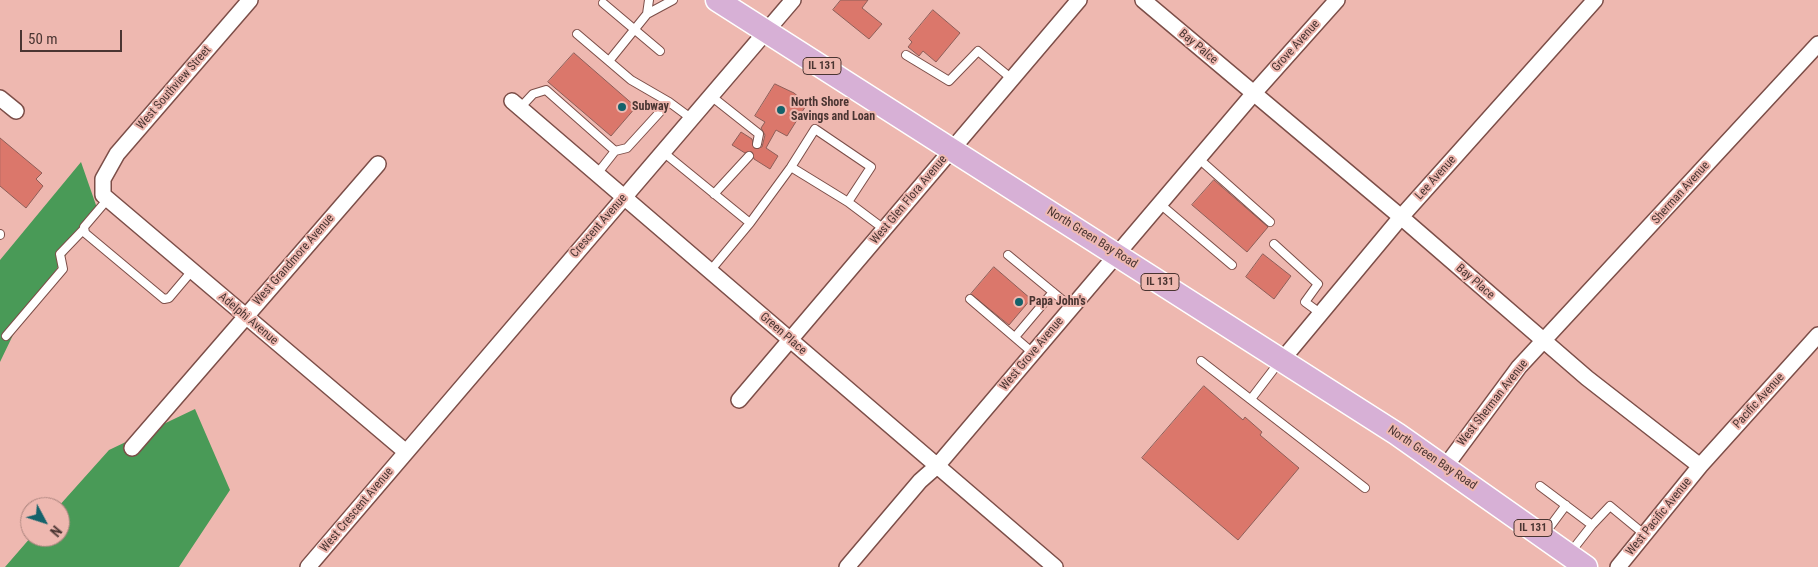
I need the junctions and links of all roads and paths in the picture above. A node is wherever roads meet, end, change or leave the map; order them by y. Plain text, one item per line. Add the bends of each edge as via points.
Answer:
1 (250, 0) edge
2 (650, 0) edge
3 (673, 0) edge
4 (718, 0) edge
5 (793, 0) edge
6 (1079, 0) edge
7 (1143, 0) edge
8 (1337, 0) edge
9 (1595, 0) edge
10 (603, 3) dead end
11 (647, 14) junction
12 (634, 30) junction
13 (767, 31) junction
14 (577, 34) dead end
15 (1818, 44) edge
16 (660, 51) dead end
17 (906, 54) dead end
18 (609, 61) junction
19 (1012, 79) junction
20 (1254, 93) junction
21 (711, 96) junction
22 (0, 98) edge
23 (669, 102) junction
24 (516, 104) joint
25 (16, 111) dead end
26 (692, 119) junction
27 (757, 144) dead end
28 (952, 149) junction
29 (615, 151) junction
30 (663, 152) junction
31 (749, 156) dead end
32 (1199, 159) junction
33 (378, 164) dead end
34 (791, 167) junction
35 (596, 174) junction
36 (714, 194) junction
37 (624, 197) junction
38 (107, 200) junction
39 (848, 202) junction
40 (1160, 204) junction
41 (1401, 217) junction
42 (1270, 222) dead end
43 (750, 223) junction
44 (884, 229) junction
45 (83, 230) junction
46 (1274, 244) dead end
47 (1116, 254) junction
48 (1008, 255) dead end
49 (1232, 265) dead end
50 (191, 272) junction
51 (710, 272) junction
52 (1053, 292) junction
53 (970, 299) dead end
54 (1071, 307) junction
55 (1320, 313) junction
56 (245, 317) junction
57 (1818, 335) edge
58 (6, 336) dead end
59 (1015, 337) junction
60 (789, 340) junction
61 (1544, 342) junction
62 (1033, 352) junction
63 (1282, 360) junction
64 (1201, 361) dead end
65 (1251, 399) junction
66 (739, 400) dead end
67 (132, 448) dead end
68 (406, 452) junction
69 (937, 466) junction
70 (1700, 466) junction
71 (1445, 467) junction
72 (1540, 486) dead end
73 (1365, 488) dead end
74 (1566, 506) junction
75 (1592, 525) junction
76 (1644, 534) junction
77 (1543, 536) junction
78 (1577, 561) edge
79 (308, 567) edge
80 (847, 567) edge
81 (1055, 567) edge
82 (1618, 567) edge

1 - 38 street, West Southview Street via 117,154 103,180 103,196
2 - 11 lane
3 - 11 lane
4 - 13 main road, North Green Bay Road / IL 131
5 - 13 street, Crescent Avenue
6 - 19 street, West Glen Flora Avenue
7 - 20 street, Bay Palce
8 - 20 street, Grove Avenue
9 - 41 street, Lee Avenue
10 - 12 lane
11 - 12 lane
12 - 16 lane
12 - 18 lane
13 - 21 street, Crescent Avenue
13 - 28 main road, North Green Bay Road / IL 131
14 - 18 lane
15 - 61 street, Sherman Avenue
17 - 19 lane via 949,81 978,51
18 - 23 lane via 631,80
19 - 28 street, West Glen Flora Avenue
20 - 32 street, West Grove Avenue
20 - 41 street, Bay Place
21 - 26 street, Crescent Avenue
21 - 27 lane via 759,134
22 - 25 street
23 - 26 lane
23 - 29 lane via 627,148
24 - 29 lane via 546,90
24 - 35 street, Green Place
26 - 30 street, Crescent Avenue
28 - 44 street, West Glen Flora Avenue
28 - 47 main road, North Green Bay Road / IL 131
29 - 35 lane
30 - 36 lane
30 - 37 street, Crescent Avenue
31 - 36 lane
32 - 40 street, West Grove Avenue
32 - 42 lane
33 - 56 street, West Grandmore Avenue
34 - 39 lane
34 - 39 lane via 815,129 872,167
34 - 43 lane
35 - 37 street, Green Place
36 - 43 lane
37 - 51 street, Green Place
37 - 68 street, Crescent Avenue
38 - 45 lane
38 - 50 street, Adelphi Avenue
39 - 44 lane
40 - 47 street, West Grove Avenue
40 - 49 lane
41 - 55 street, Lee Avenue
41 - 61 street, Bay Place
43 - 51 lane
44 - 60 street, West Glen Flora Avenue
45 - 50 lane via 164,299 169,298
45 - 58 lane via 60,254 63,268
46 - 55 lane via 1318,284 1304,302
47 - 54 street, West Grove Avenue
47 - 63 main road, North Green Bay Road / IL 131
48 - 52 lane
50 - 56 street, Adelphi Avenue
51 - 60 street, Green Place
52 - 54 lane
52 - 59 lane
53 - 59 lane
54 - 62 street, West Grove Avenue
55 - 63 street, Lee Avenue
56 - 67 street, West Grandmore Avenue
56 - 68 street, Adelphi Avenue
57 - 70 street, Pacific Avenue
59 - 62 lane
60 - 66 street, West Glen Flora Avenue
60 - 69 street, Green Place
61 - 70 street, Bay Place
61 - 71 street, West Sherman Avenue via 1519,367
62 - 69 street, West Grove Avenue
63 - 65 lane
63 - 71 main road, North Green Bay Road / IL 131
64 - 65 lane
65 - 73 lane
68 - 79 street, West Crescent Avenue
69 - 80 street, West Grove Avenue via 920,481
69 - 81 street, Green Place
70 - 76 street, West Pacific Avenue
71 - 77 main road, North Green Bay Road / IL 131
72 - 74 lane
74 - 75 lane
74 - 77 lane
75 - 76 lane via 1610,506
75 - 78 lane
76 - 82 street, West Pacific Avenue
77 - 78 main road, North Green Bay Road / IL 131

